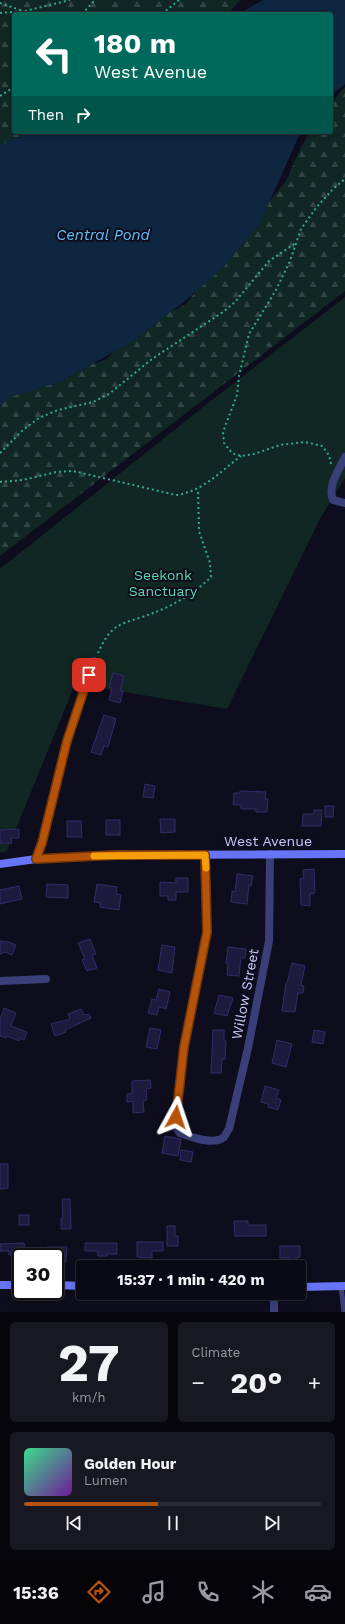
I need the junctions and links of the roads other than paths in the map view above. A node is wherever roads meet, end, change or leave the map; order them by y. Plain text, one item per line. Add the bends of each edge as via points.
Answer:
1 (345, 457) edge
2 (345, 503) edge
3 (94, 661) road end
4 (270, 854) junction
5 (345, 854) edge
6 (205, 855) junction
7 (36, 859) junction
8 (0, 864) edge
9 (46, 979) dead end
10 (0, 981) edge
11 (12, 1285) edge
12 (0, 1286) edge
13 (64, 1286) edge
14 (76, 1286) edge
15 (343, 1286) edge
16 (306, 1287) edge
17 (274, 1300) edge
18 (274, 1312) edge
19 (344, 1312) edge

1 - 2 street via 334,478 331,494 334,500
3 - 7 street via 67,741
4 - 5 street, West Avenue
4 - 6 street, West Avenue
4 - 6 street, Willow Street via 269,941 248,1048 232,1118 225,1136 212,1141 180,1134 176,1127 184,1047 207,932
6 - 7 street, West Avenue via 115,855
7 - 8 street, West Avenue
9 - 10 street
11 - 12 street
13 - 14 street
15 - 16 street
15 - 19 lane
17 - 18 street

